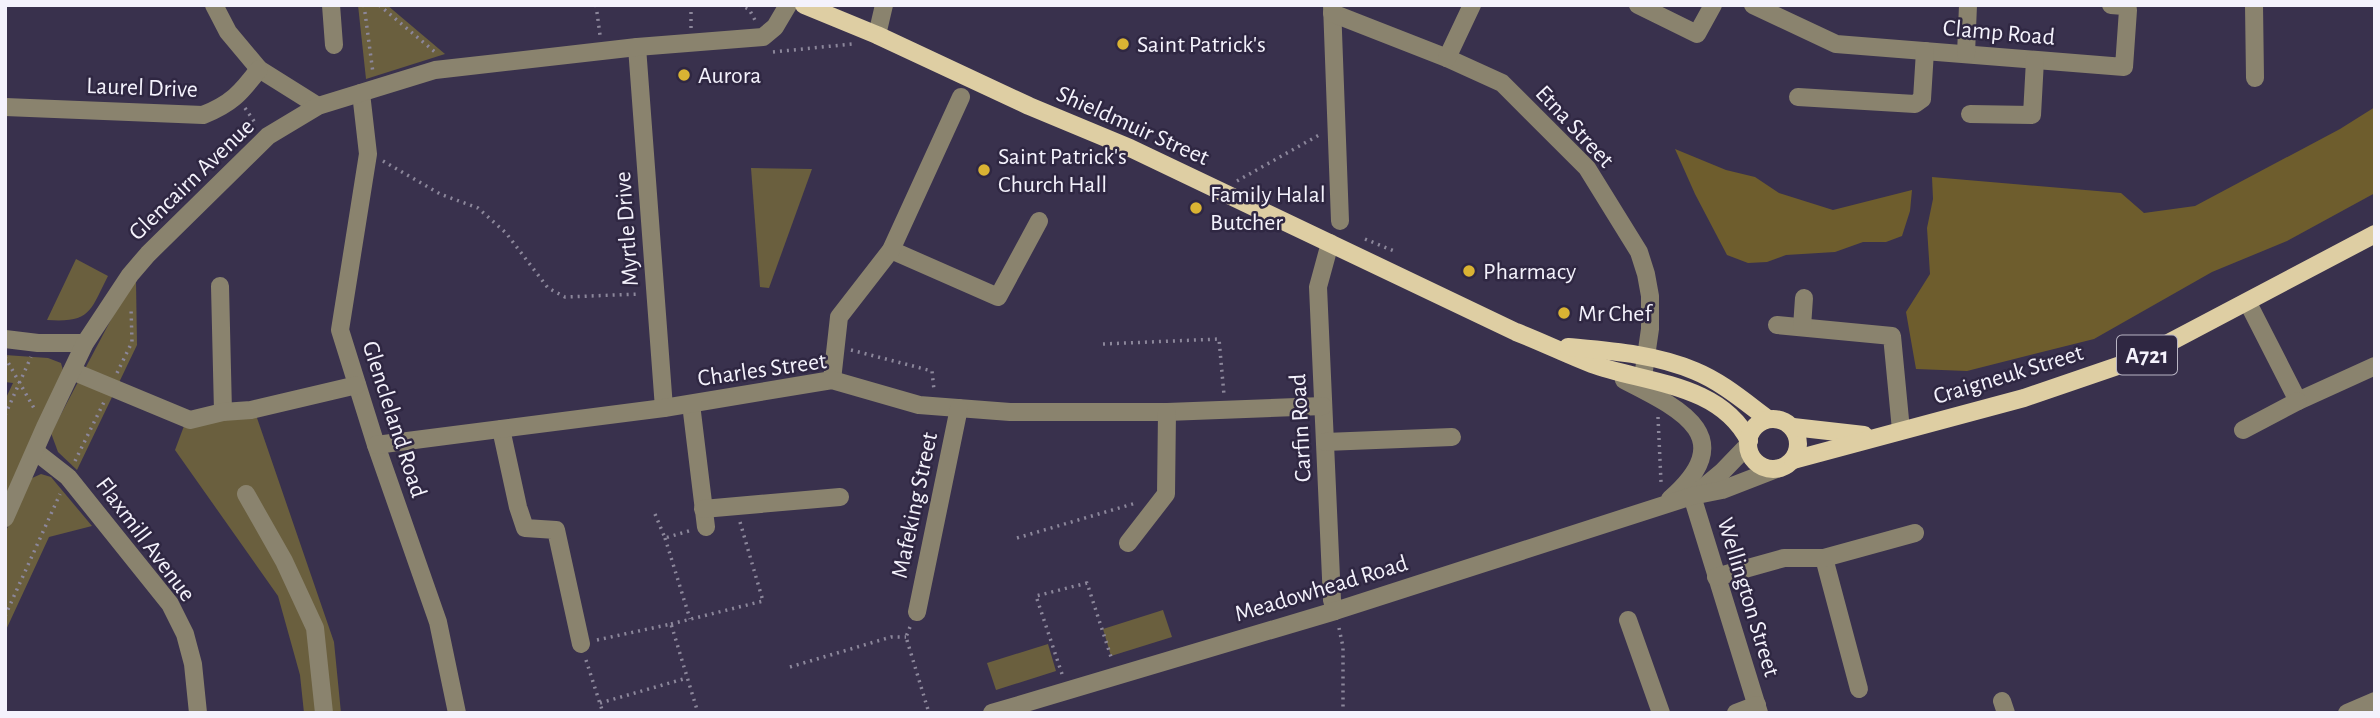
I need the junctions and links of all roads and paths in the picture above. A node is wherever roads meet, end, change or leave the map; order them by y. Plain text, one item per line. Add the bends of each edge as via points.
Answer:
1 (214, 5) edge
2 (331, 5) edge
3 (364, 5) edge
4 (379, 5) edge
5 (596, 5) edge
6 (788, 5) edge
7 (804, 5) edge
8 (884, 5) edge
9 (1472, 5) edge
10 (1638, 5) edge
11 (1713, 5) edge
12 (1753, 5) edge
13 (1968, 5) edge
14 (2111, 5) edge
15 (2254, 5) edge
16 (1332, 9) edge
17 (877, 35) junction
18 (763, 37) junction
19 (334, 45) dead end
20 (637, 47) junction
21 (602, 51) junction
22 (1925, 51) junction
23 (1966, 54) junction
24 (1447, 58) junction
25 (2035, 60) junction
26 (452, 68) junction
27 (259, 69) junction
28 (2255, 78) dead end
29 (368, 91) junction
30 (237, 97) junction
31 (961, 97) dead end
32 (1798, 97) dead end
33 (318, 106) junction
34 (5, 107) edge
35 (1970, 114) dead end
36 (1335, 124) junction
37 (268, 136) junction
38 (368, 154) junction
39 (1221, 191) junction
40 (1039, 220) dead end
41 (1340, 221) dead end
42 (2375, 234) edge
43 (1330, 243) junction
44 (891, 250) junction
45 (130, 275) junction
46 (220, 286) dead end
47 (655, 293) junction
48 (1804, 298) dead end
49 (2248, 303) junction
50 (1777, 325) dead end
51 (1802, 327) junction
52 (5, 339) edge
53 (38, 343) junction
54 (85, 343) junction
55 (1103, 344) dead end
56 (836, 346) junction
57 (1554, 346) junction
58 (1646, 356) junction
59 (5, 357) edge
60 (1592, 364) junction
61 (2375, 366) edge
62 (72, 371) junction
63 (1643, 377) junction
64 (832, 380) junction
65 (19, 384) junction
66 (357, 385) junction
67 (111, 386) junction
68 (2298, 401) junction
69 (691, 404) junction
70 (935, 407) junction
71 (1323, 407) junction
72 (664, 408) junction
73 (959, 408) junction
74 (1225, 410) junction
75 (1658, 411) dead end
76 (223, 412) junction
77 (1167, 412) junction
78 (5, 415) edge
79 (1768, 419) junction
80 (45, 427) junction
81 (1793, 428) junction
82 (501, 429) junction
83 (1902, 430) junction
84 (2242, 430) dead end
85 (1875, 437) junction
86 (1452, 438) dead end
87 (1325, 442) junction
88 (1748, 443) junction
89 (376, 445) junction
90 (36, 452) junction
91 (1786, 464) junction
92 (68, 477) junction
93 (246, 494) dead end
94 (1166, 494) junction
95 (1692, 496) junction
96 (840, 497) dead end
97 (1662, 505) junction
98 (655, 514) dead end
99 (5, 518) edge
100 (704, 518) junction
101 (739, 518) dead end
102 (1915, 533) dead end
103 (665, 538) junction
104 (1017, 538) dead end
105 (1128, 544) dead end
106 (1824, 558) junction
107 (1716, 577) junction
108 (1335, 611) junction
109 (916, 612) joint
110 (5, 616) edge
111 (690, 619) junction
112 (1628, 620) dead end
113 (671, 624) junction
114 (906, 637) junction
115 (581, 644) junction
116 (790, 667) dead end
117 (1117, 675) junction
118 (687, 678) junction
119 (1860, 689) dead end
120 (1068, 690) junction
121 (2375, 701) edge
122 (600, 703) junction
123 (1030, 707) edge
124 (1758, 709) edge
125 (198, 713) edge
126 (324, 713) edge
127 (457, 713) edge
128 (603, 713) edge
129 (698, 713) edge
130 (929, 713) edge
131 (992, 713) edge
132 (1343, 713) edge
133 (1661, 713) edge
134 (1736, 713) edge
135 (2347, 713) edge

1 - 27 street via 228,32
2 - 19 street
3 - 29 path
4 - 26 path
5 - 21 path
6 - 18 street
7 - 17 main road, Shieldmuir Street / A721
8 - 17 street
9 - 24 street
10 - 11 street via 1697,34
12 - 22 street, Clamp Road via 1836,44
13 - 23 street
14 - 25 street, Clamp Road via 2128,10 2124,67
15 - 28 street
16 - 24 street, Etna Street
16 - 36 street
17 - 18 path via 867,42 771,52
17 - 39 main road, Shieldmuir Street / A721
18 - 20 street, Glencairn Avenue
20 - 21 street, Glencairn Avenue
20 - 47 street, Myrtle Drive
21 - 26 street, Glencairn Avenue
22 - 23 street, Clamp Road
22 - 32 street via 1922,99 1915,104
23 - 25 street, Clamp Road
24 - 58 street, Etna Street via 1502,83 1587,168 1639,252 1646,274 1650,296
25 - 35 street via 2032,115
26 - 29 street, Glencairn Avenue
27 - 30 street, Laurel Drive
27 - 33 street
29 - 33 street, Glencairn Avenue
29 - 38 street, Glencleland Road
30 - 34 street, Laurel Drive via 203,115
30 - 37 path
31 - 44 street
33 - 37 street, Glencairn Avenue
36 - 39 path
36 - 41 street
37 - 45 street, Glencairn Avenue
38 - 47 path via 440,194 478,208 506,233 548,288 565,297
38 - 66 street, Glencleland Road via 340,330
39 - 43 main road, Shieldmuir Street / A721
40 - 44 street via 998,297
42 - 49 main road, Craigneuk Street / A721
43 - 57 main road, Shieldmuir Street / A721
43 - 71 street, Carfin Road via 1318,287
44 - 56 street via 839,317
45 - 54 street, Glencairn Avenue
45 - 67 path via 132,342
46 - 76 street
47 - 72 street, Myrtle Drive
48 - 51 street
49 - 68 street
49 - 83 main road, Craigneuk Street / A721 via 2138,359 2024,398
50 - 51 street
51 - 83 street via 1892,336
52 - 53 street
53 - 54 street
53 - 65 path
54 - 62 street, Glencairn Avenue
55 - 74 path via 1219,339
56 - 64 street
56 - 70 path via 932,371
57 - 58 main road, Shieldmuir Street / A721
57 - 60 main road, Shieldmuir Street / A721
58 - 63 street, Etna Street
58 - 79 main road, Shieldmuir Street / A721 via 1695,371
59 - 65 path
60 - 63 main road, Shieldmuir Street / A721
60 - 97 street, Meadowhead Road via 1659,398 1694,423 1701,460 1689,482
61 - 68 street
62 - 67 street
62 - 80 street, Glencairn Avenue
63 - 88 main road, Shieldmuir Street / A721 via 1712,402 1735,422
64 - 69 street, Charles Street
64 - 70 street, Charles Street
65 - 78 path
65 - 80 path
66 - 76 street via 251,410
66 - 89 street, Glencleland Road
67 - 76 street via 190,420
67 - 92 path
68 - 84 street
69 - 72 street, Charles Street
69 - 100 street
70 - 73 street, Charles Street
71 - 74 street, Charles Street
71 - 87 street, Carfin Road
72 - 82 street, Charles Street
73 - 77 street, Charles Street
73 - 109 street, Mafeking Street
74 - 77 street, Charles Street
75 - 97 path
77 - 94 street
79 - 81 main road, A721 via 1783,420
79 - 88 main road via 1753,429
80 - 90 street, Glencairn Avenue
81 - 85 main road, Craigneuk Street / A721
81 - 91 main road via 1799,446
82 - 89 street, Charles Street
82 - 115 street via 525,528 556,530
83 - 85 main road, Craigneuk Street / A721
85 - 91 main road, Craigneuk Street / A721
86 - 87 street
87 - 108 street, Carfin Road
88 - 91 main road, A721 via 1755,461 1770,469
88 - 95 street, Meadowhead Road
89 - 127 street, Glencleland Road via 438,622
90 - 92 street, Flaxmill Avenue
90 - 99 street, Glencairn Avenue
91 - 95 street, Meadowhead Road
92 - 110 path
92 - 125 street, Flaxmill Avenue via 170,604 186,634
93 - 126 street via 315,628
94 - 104 path
94 - 105 street
95 - 97 street, Meadowhead Road
95 - 107 street, Wellington Street
96 - 100 street
97 - 108 street, Meadowhead Road
98 - 103 path
100 - 103 path
101 - 111 path via 763,601
102 - 106 street
103 - 111 path
106 - 107 street via 1784,558
106 - 119 street
107 - 124 street, Wellington Street
108 - 117 street, Meadowhead Road
108 - 132 path via 1343,647
109 - 114 path
111 - 113 path
112 - 133 street
113 - 115 path
113 - 118 path
114 - 116 path via 891,636
114 - 130 path
115 - 122 path
117 - 120 street, Meadowhead Road
117 - 120 path via 1087,583 1036,596
118 - 122 path
118 - 129 path
120 - 123 street, Meadowhead Road
121 - 135 street
122 - 128 path
123 - 131 street, Meadowhead Road
124 - 134 street

